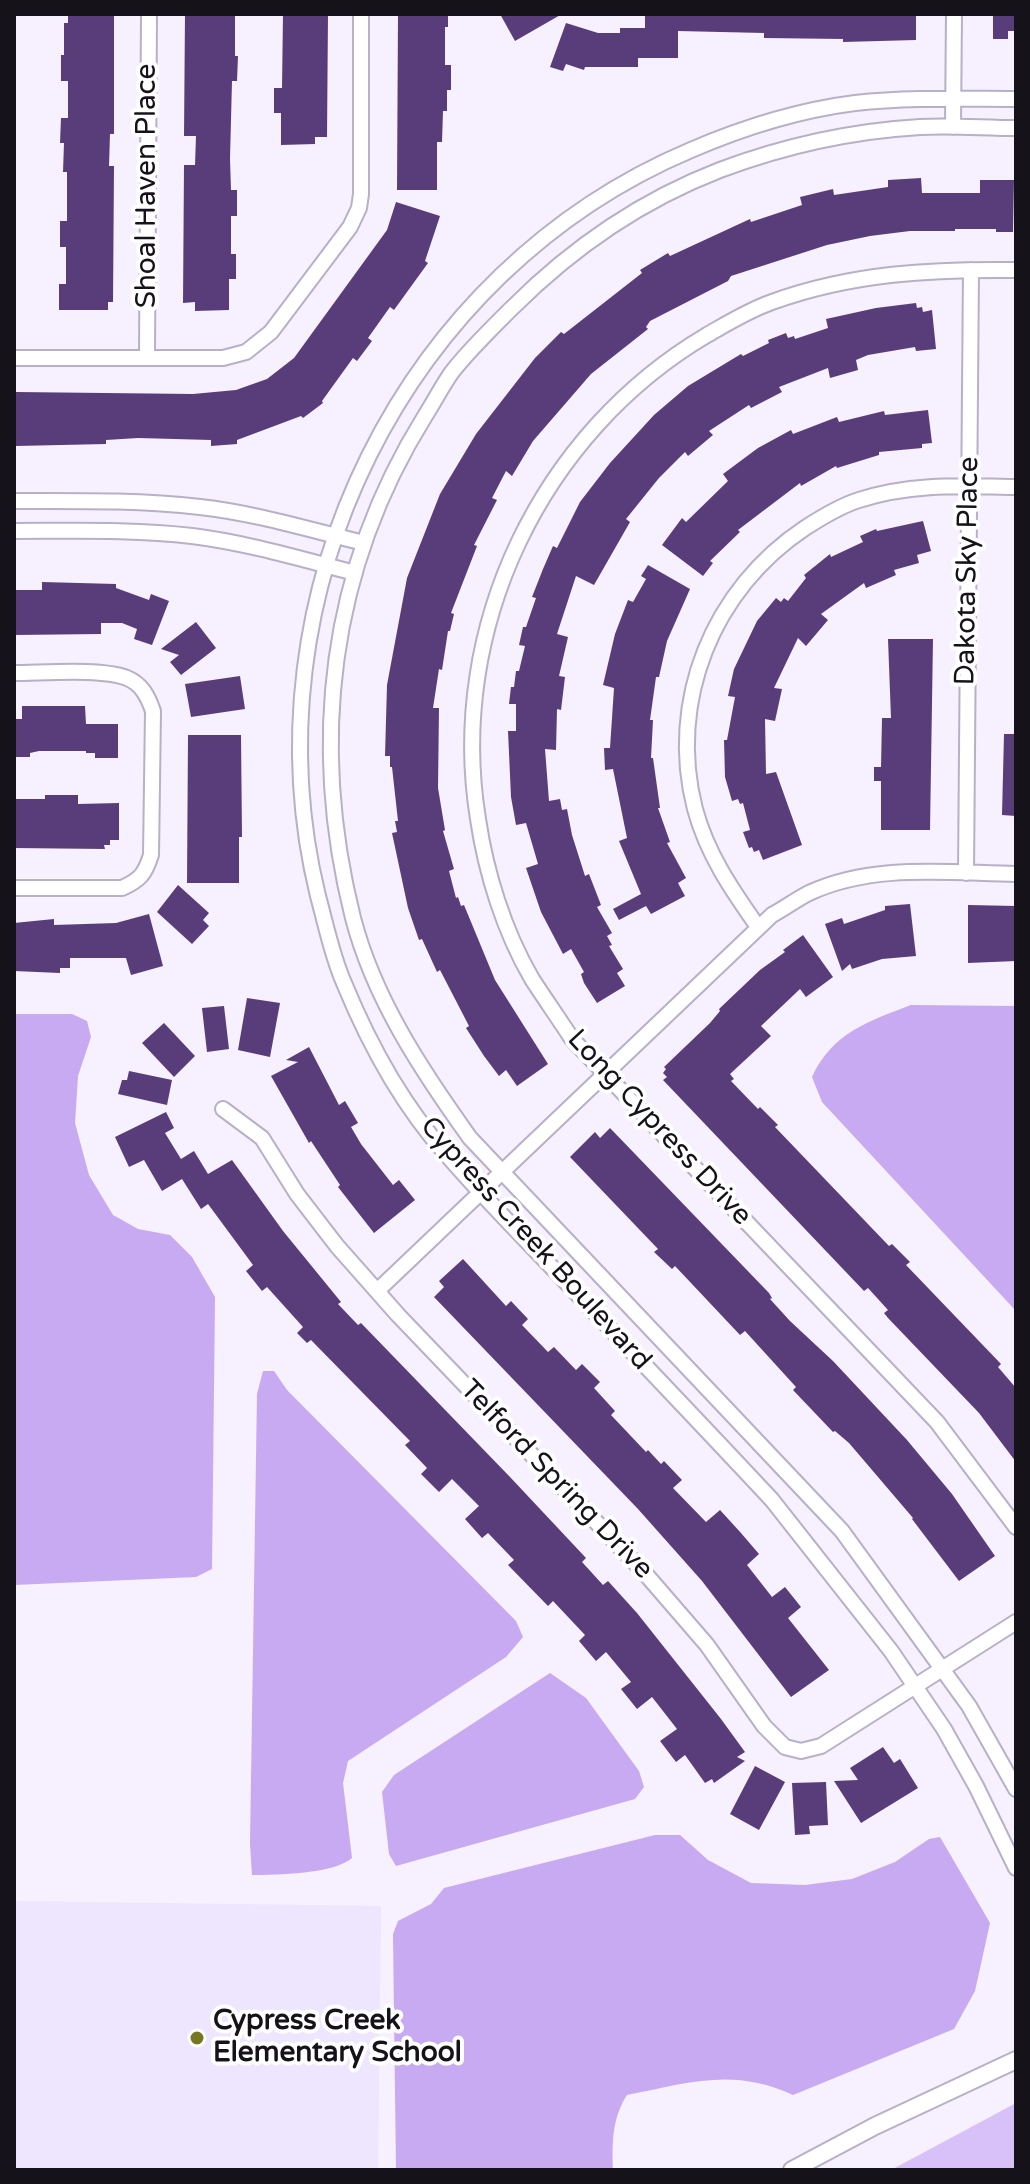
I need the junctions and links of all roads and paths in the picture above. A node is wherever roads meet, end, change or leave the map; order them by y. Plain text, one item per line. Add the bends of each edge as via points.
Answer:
1 (149, 14) edge
2 (361, 14) edge
3 (954, 14) edge
4 (953, 98) junction
5 (1016, 99) edge
6 (953, 127) junction
7 (1016, 128) edge
8 (971, 270) junction
9 (1016, 270) edge
10 (14, 358) edge
11 (147, 358) junction
12 (969, 486) junction
13 (1016, 487) edge
14 (14, 501) edge
15 (14, 531) edge
16 (337, 536) junction
17 (364, 543) junction
18 (327, 566) junction
19 (355, 573) junction
20 (14, 673) edge
21 (966, 873) junction
22 (1016, 874) edge
23 (14, 888) edge
24 (758, 927) junction
25 (604, 1073) junction
26 (223, 1109) dead end
27 (501, 1172) junction
28 (481, 1191) junction
29 (377, 1291) junction
30 (1016, 1527) edge
31 (1016, 1622) edge
32 (942, 1669) junction
33 (915, 1686) junction
34 (1016, 1789) edge
35 (1016, 1868) edge
36 (1016, 2060) edge
37 (792, 2170) edge

1 - 11 street, Shoal Haven Place
2 - 11 street via 361,194 350,227 257,345 223,358
3 - 4 street
4 - 5 street, Cypress Creek Boulevard
4 - 6 street
4 - 16 street, Cypress Creek Boulevard via 851,104 743,131 690,150 567,220 482,292 394,405 359,474
6 - 7 street, Cypress Creek Boulevard
6 - 17 street, Cypress Creek Boulevard via 814,141 719,171 657,199 573,253 533,287 453,372 393,469
8 - 9 street, Long Cypress Drive
8 - 12 street, Dakota Sky Place
8 - 25 street, Long Cypress Drive via 875,275 816,288 769,303 687,347 646,377 575,449 547,487 499,584 473,697 477,818 492,882 526,967 572,1039
10 - 11 street
12 - 13 street
12 - 21 street, Dakota Sky Place
12 - 24 street via 892,490 827,514 760,564 709,638 691,697 689,782 715,862
14 - 16 street via 203,507
15 - 18 street via 191,536
16 - 17 street
16 - 18 street, Cypress Creek Boulevard
17 - 19 street, Cypress Creek Boulevard
18 - 19 street
18 - 28 street, Cypress Creek Boulevard via 304,665 300,781 307,850 342,980 387,1073 444,1152
19 - 27 street, Cypress Creek Boulevard via 333,679 329,746 340,855 354,921 396,1023 429,1080
20 - 23 street via 128,678 140,686 153,711 151,855 145,874 122,888
21 - 22 street
21 - 24 street via 866,875 810,892
24 - 25 street
25 - 27 street
25 - 30 street, Long Cypress Drive via 937,1422
26 - 29 street, Telford Spring Drive via 262,1138 297,1194
27 - 28 street
27 - 32 street, Cypress Creek Boulevard via 842,1531
28 - 29 street
28 - 33 street, Cypress Creek Boulevard via 772,1500
29 - 33 street, Telford Spring Drive via 643,1571 785,1747 801,1751 821,1746
31 - 32 street
32 - 33 street
32 - 34 street, Cypress Creek Boulevard
33 - 35 street, Cypress Creek Boulevard via 976,1786
36 - 37 street

